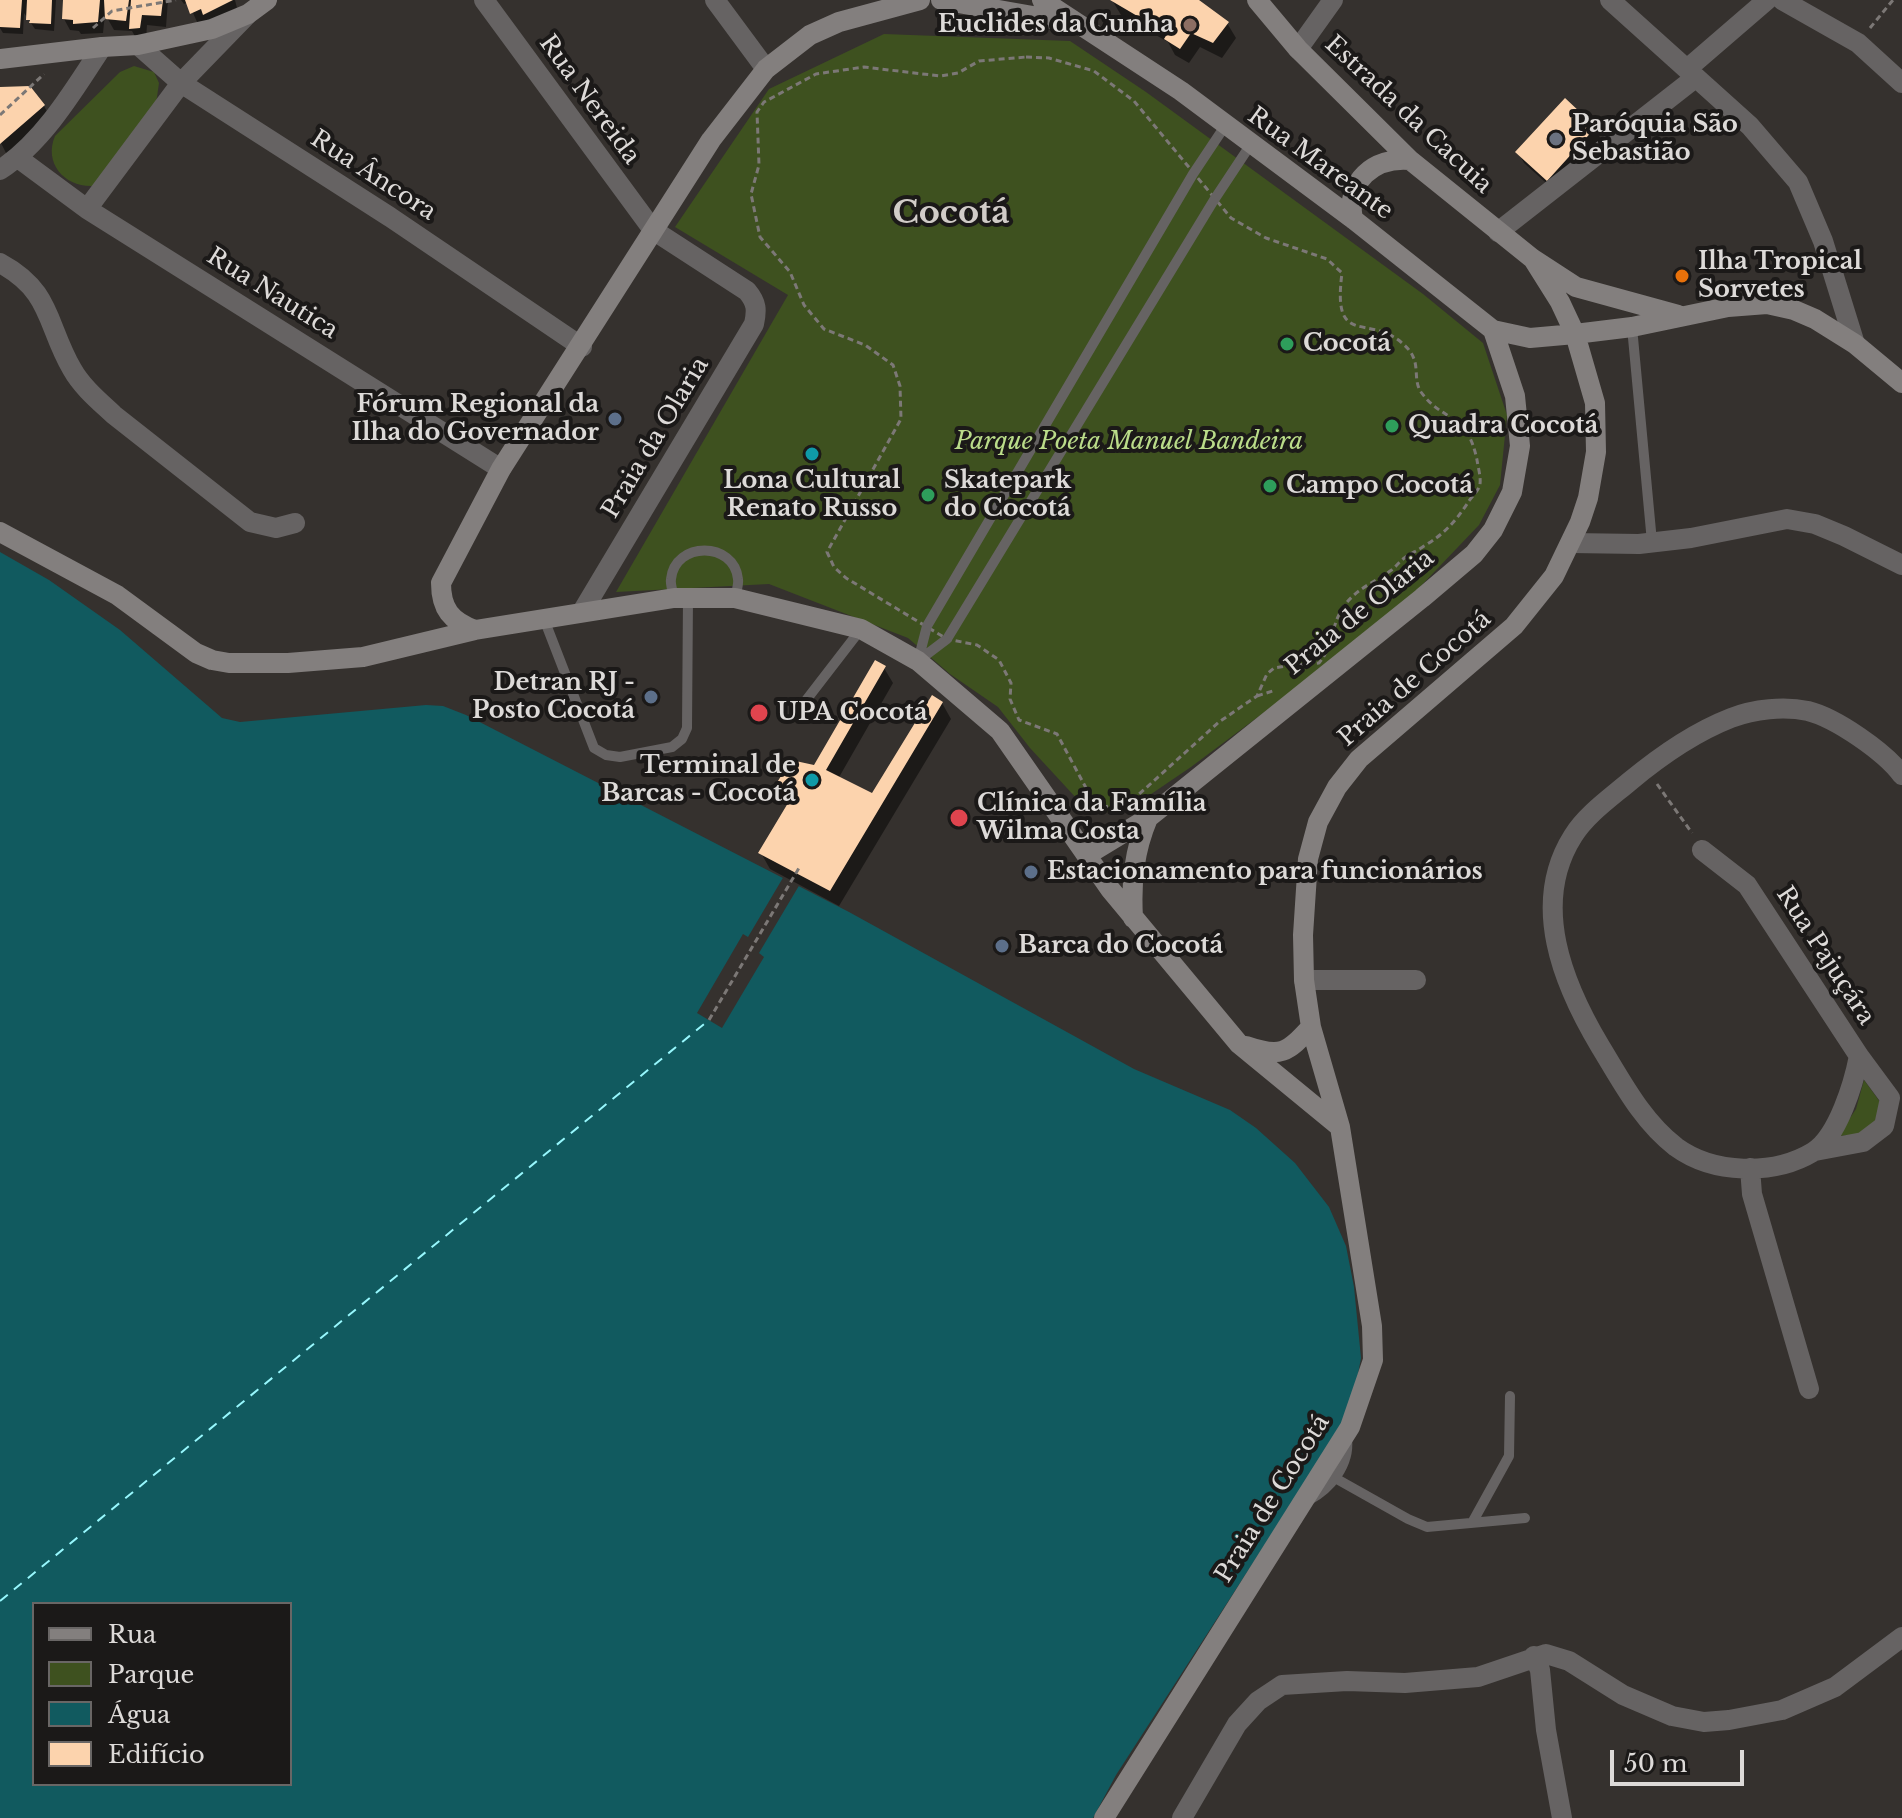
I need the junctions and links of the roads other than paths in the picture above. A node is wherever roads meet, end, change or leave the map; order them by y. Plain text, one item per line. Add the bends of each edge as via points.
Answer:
1 (267, 0) edge
2 (484, 0) edge
3 (715, 0) edge
4 (920, 0) edge
5 (941, 0) edge
6 (1042, 0) edge
7 (1257, 0) edge
8 (1333, 0) edge
9 (1610, 0) edge
10 (1767, 0) edge
11 (1782, 0) edge
12 (248, 14) junction
13 (1075, 24) junction
14 (138, 45) junction
15 (102, 47) junction
16 (1298, 49) junction
17 (0, 59) edge
18 (766, 69) junction
19 (1691, 73) junction
20 (181, 83) junction
21 (1902, 83) edge
22 (1225, 126) junction
23 (1251, 144) junction
24 (18, 158) junction
25 (1410, 160) junction
26 (0, 170) edge
27 (87, 209) junction
28 (1353, 219) junction
29 (653, 230) junction
30 (1498, 232) junction
31 (1533, 259) junction
32 (0, 263) edge
33 (1682, 316) junction
34 (1632, 327) junction
35 (1493, 330) junction
36 (1575, 334) junction
37 (1855, 344) junction
38 (582, 347) junction
39 (1902, 383) edge
40 (501, 469) junction
41 (295, 523) dead end
42 (0, 532) edge
43 (1652, 542) junction
44 (1571, 543) junction
45 (1902, 565) edge
46 (681, 598) junction
47 (735, 598) junction
48 (582, 612) junction
49 (544, 619) junction
50 (861, 629) junction
51 (475, 630) junction
52 (918, 661) junction
53 (797, 712) dead end
54 (1902, 775) edge
55 (1148, 818) junction
56 (1702, 850) dead end
57 (1087, 855) junction
58 (1133, 918) junction
59 (1304, 980) junction
60 (1416, 980) dead end
61 (1311, 1027) junction
62 (1239, 1044) junction
63 (1859, 1056) junction
64 (1330, 1092) junction
65 (1313, 1105) junction
66 (1340, 1127) junction
67 (1815, 1151) junction
68 (1750, 1168) junction
69 (1809, 1389) dead end
70 (1510, 1396) dead end
71 (1346, 1433) junction
72 (1335, 1478) junction
73 (1304, 1501) junction
74 (1525, 1518) dead end
75 (1472, 1523) junction
76 (1902, 1637) edge
77 (1534, 1656) junction
78 (1104, 1818) edge
79 (1182, 1818) edge
80 (1562, 1818) edge

1 - 12 street
2 - 29 street, Rua Nereida
3 - 18 street
4 - 18 street via 824,28
5 - 13 street
6 - 13 street, Rua Mareante
7 - 16 street, Estrada da Cacuia
8 - 16 street
9 - 19 street
10 - 19 street
11 - 21 street via 1858,43
12 - 14 street via 212,29
12 - 20 street
13 - 22 street, Rua Mareante via 1181,91
14 - 15 street
14 - 20 street, Rua Âncora
15 - 17 street
15 - 24 street via 72,94
16 - 25 street, Estrada da Cacuia
18 - 29 street via 711,140
19 - 30 street
19 - 37 street via 1750,126 1798,182
20 - 27 street
20 - 38 street, Rua Âncora
22 - 23 street, Rua Mareante
22 - 52 lane via 927,626
23 - 28 street, Rua Mareante
23 - 52 lane via 947,639
24 - 26 street
24 - 27 street, Rua Nautica
25 - 28 street via 1370,168 1354,191
25 - 30 street, Estrada da Cacuia
27 - 40 street, Rua Nautica
28 - 35 street, Rua Mareante
29 - 38 street
29 - 48 street, Praia da Olaria via 747,291 757,310 713,397
30 - 31 street, Estrada da Cacuia
31 - 33 street, Estrada da Cacuia via 1576,287
31 - 36 street, Praia de Cocotá
32 - 41 street via 31,284 72,370 114,415 250,522 276,528
33 - 34 street, Rua Mareante
33 - 37 street, Rua Mareante via 1767,304 1815,319
34 - 36 street, Rua Mareante
34 - 43 lane
35 - 36 street, Rua Mareante via 1530,338
35 - 55 street, Praia de Olaria via 1515,396 1520,446 1512,492 1493,530 1474,554 1422,598
36 - 44 street, Praia de Cocotá via 1595,415 1596,452 1588,498
37 - 39 street, Rua Mareante
38 - 40 street
40 - 51 street via 441,583 450,617
42 - 51 street via 117,595 212,660 256,664 363,657
43 - 44 street
43 - 45 street via 1787,519 1815,524
44 - 59 street, Praia de Cocotá via 1554,576 1514,626 1359,759 1337,787 1318,822 1308,859
46 - 47 street
46 - 47 lane via 671,579 679,560 695,550 715,550 735,570
46 - 48 street
46 - 49 lane via 687,728 672,747 620,757 594,748
47 - 50 street
48 - 49 street
49 - 51 street
50 - 52 street
50 - 53 lane
52 - 57 street via 1000,731
54 - 68 street, Rua Pajuçára via 1863,738 1810,712 1770,708 1732,717 1645,768 1573,835 1560,863 1552,898 1553,929 1565,978 1636,1104 1677,1147 1706,1164
55 - 57 street, Praia de Olaria
55 - 58 street via 1137,845
56 - 63 street, Rua Pajuçára via 1747,885
57 - 58 street
58 - 62 street
59 - 60 street
59 - 61 street, Praia de Cocotá
61 - 62 street via 1293,1047 1279,1052
61 - 64 street, Praia de Cocotá
62 - 65 street
63 - 67 street, Rua Pajuçára via 1846,1105
63 - 67 street, Rua Pajuçára via 1890,1098 1884,1126 1863,1142
64 - 65 street via 1327,1101
64 - 66 street, Praia de Cocotá
65 - 66 street
66 - 71 street, Praia de Cocotá via 1373,1338 1373,1360
67 - 68 street, Rua Pajuçára
68 - 69 street via 1752,1194
70 - 75 lane via 1509,1456
71 - 72 lane via 1346,1455
71 - 73 street, Praia de Cocotá
72 - 73 lane via 1327,1489
72 - 75 lane via 1427,1527
73 - 78 street, Praia de Cocotá
74 - 75 lane
76 - 77 street via 1835,1687 1782,1710 1717,1721 1672,1716 1623,1695 1557,1656
77 - 79 street via 1478,1677 1276,1688 1237,1724
77 - 80 street

